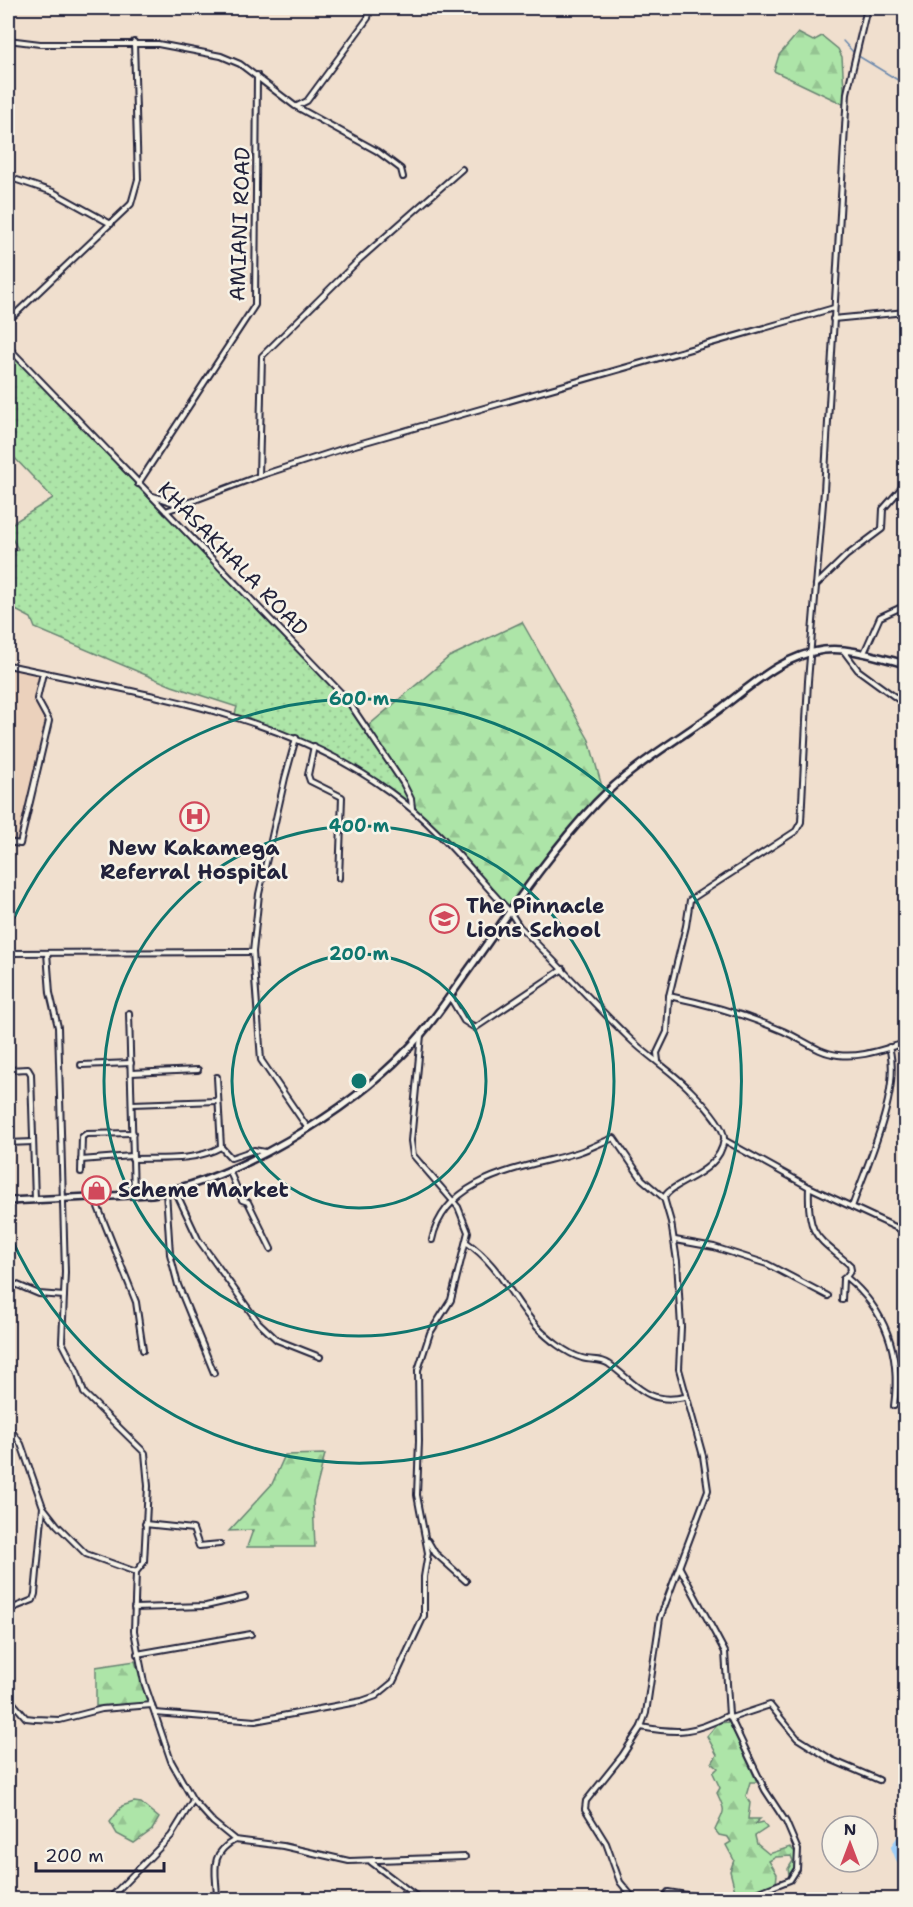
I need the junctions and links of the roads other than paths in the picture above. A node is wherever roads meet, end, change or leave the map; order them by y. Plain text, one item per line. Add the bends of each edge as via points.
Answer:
1 (370, 8) edge
2 (867, 8) edge
3 (8, 40) edge
4 (134, 42) junction
5 (258, 75) junction
6 (295, 106) junction
7 (462, 169) dead end
8 (8, 177) edge
9 (403, 177) dead end
10 (111, 224) junction
11 (834, 308) junction
12 (906, 312) edge
13 (833, 319) junction
14 (8, 321) edge
15 (8, 347) edge
16 (259, 476) junction
17 (906, 483) edge
18 (138, 484) junction
19 (150, 496) junction
20 (177, 505) junction
21 (166, 511) junction
22 (816, 586) junction
23 (906, 605) edge
24 (842, 650) junction
25 (810, 653) junction
26 (864, 654) junction
27 (906, 664) edge
28 (8, 665) edge
29 (43, 673) junction
30 (906, 705) edge
31 (296, 738) junction
32 (314, 747) junction
33 (412, 809) junction
34 (8, 842) edge
35 (339, 878) dead end
36 (510, 912) junction
37 (253, 952) junction
38 (8, 953) edge
39 (46, 953) junction
40 (563, 969) junction
41 (669, 996) junction
42 (450, 997) junction
43 (129, 1013) dead end
44 (422, 1034) junction
45 (906, 1043) edge
46 (890, 1047) junction
47 (658, 1062) junction
48 (131, 1064) junction
49 (81, 1065) dead end
50 (8, 1070) edge
51 (198, 1070) dead end
52 (131, 1073) junction
53 (217, 1077) dead end
54 (219, 1101) junction
55 (132, 1104) junction
56 (307, 1127) junction
57 (133, 1133) junction
58 (724, 1140) junction
59 (33, 1142) junction
60 (8, 1143) edge
61 (220, 1147) junction
62 (265, 1152) junction
63 (132, 1157) junction
64 (81, 1160) junction
65 (229, 1170) junction
66 (81, 1172) dead end
67 (809, 1187) junction
68 (175, 1190) junction
69 (166, 1192) junction
70 (134, 1195) junction
71 (94, 1197) junction
72 (664, 1198) junction
73 (61, 1199) junction
74 (35, 1200) junction
75 (8, 1201) edge
76 (453, 1201) junction
77 (852, 1207) junction
78 (906, 1232) edge
79 (432, 1240) dead end
80 (675, 1240) junction
81 (466, 1242) junction
82 (271, 1249) dead end
83 (846, 1277) junction
84 (8, 1281) edge
85 (64, 1296) junction
86 (828, 1296) dead end
87 (842, 1300) dead end
88 (143, 1350) dead end
89 (320, 1357) dead end
90 (214, 1373) dead end
91 (685, 1397) junction
92 (894, 1406) dead end
93 (8, 1426) edge
94 (43, 1507) junction
95 (145, 1524) junction
96 (427, 1540) junction
97 (220, 1544) dead end
98 (680, 1567) junction
99 (136, 1572) junction
100 (466, 1581) dead end
101 (245, 1597) dead end
102 (134, 1608) junction
103 (8, 1610) edge
104 (251, 1634) dead end
105 (137, 1654) junction
106 (8, 1698) edge
107 (152, 1705) junction
108 (155, 1713) junction
109 (730, 1717) junction
110 (641, 1727) junction
111 (879, 1780) dead end
112 (193, 1800) junction
113 (235, 1840) junction
114 (465, 1857) dead end
115 (370, 1862) junction
116 (108, 1899) edge
117 (217, 1899) edge
118 (421, 1899) edge
119 (635, 1899) edge
120 (663, 1899) edge
121 (718, 1899) edge
122 (739, 1899) edge

1 - 6 street via 368,18 307,101
2 - 11 street via 847,93
3 - 4 street via 40,44
4 - 5 street via 221,56
4 - 10 street via 138,179 131,204
5 - 6 street
5 - 18 street, AMIANI ROAD via 255,305
6 - 9 street via 377,152 401,169
7 - 16 street via 360,259 262,356
8 - 10 street via 53,192
10 - 14 street
11 - 13 street
11 - 16 street
12 - 13 street
13 - 22 street
15 - 18 street, KHASAKHALA ROAD
16 - 20 street
17 - 22 street via 883,509 882,529 846,556
18 - 19 street, KHASAKHALA ROAD
19 - 20 street
19 - 21 street, KHASAKHALA ROAD
20 - 21 street
21 - 33 street, KHASAKHALA ROAD via 346,698 403,783
22 - 25 street
23 - 26 street via 880,617
24 - 25 main road
24 - 26 main road
24 - 30 street via 858,670
25 - 36 main road via 766,674 604,794
25 - 41 street via 800,825 690,900
26 - 27 main road
28 - 29 street
29 - 31 street via 217,712
29 - 34 street via 37,699 49,722 20,844
31 - 32 street
31 - 37 street via 259,894
32 - 33 street
32 - 35 street via 310,781 342,797
33 - 36 street
36 - 40 street
36 - 42 main road
37 - 39 street
37 - 56 street via 261,1060
38 - 39 street
39 - 73 street via 58,1027
40 - 42 street via 475,1028 464,1021
40 - 47 street via 627,1037
41 - 46 street via 707,1003 835,1055 860,1055
41 - 47 street via 667,1032 657,1053
42 - 44 main road
43 - 48 street
44 - 56 main road via 359,1092
44 - 76 street via 411,1141 413,1155
45 - 46 street
46 - 77 street via 891,1094
47 - 58 street via 707,1108 723,1130
48 - 49 street
48 - 52 street
50 - 59 street via 30,1071
51 - 52 street
52 - 55 street
53 - 54 street
54 - 55 street
54 - 61 street
55 - 57 street
56 - 62 main road
57 - 63 street
57 - 64 street via 86,1134 81,1139
58 - 67 street
58 - 72 street via 708,1168
59 - 60 street
59 - 74 street
61 - 62 street via 231,1158 254,1150
61 - 63 street via 194,1157
62 - 65 main road
63 - 64 street
63 - 70 street
64 - 66 street
65 - 68 main road
65 - 82 street
67 - 77 street
67 - 83 street via 812,1230 850,1265
68 - 69 main road
68 - 89 street via 198,1239 258,1322 277,1340
69 - 70 main road
69 - 90 street via 170,1254 178,1285
70 - 71 main road
71 - 73 main road
71 - 88 street via 136,1302
72 - 76 street via 642,1179 614,1138 591,1149 503,1171
72 - 80 street
73 - 74 main road
73 - 85 street
74 - 75 main road
76 - 79 street via 436,1221
76 - 81 street via 466,1225
77 - 78 street
80 - 86 street via 714,1246 767,1264
80 - 91 street via 681,1327 679,1369
81 - 91 street via 484,1255 538,1328 567,1351 608,1363 654,1398
81 - 96 street via 451,1300 430,1333 418,1370 417,1495
83 - 87 street
83 - 92 street via 878,1316 893,1345 897,1371
84 - 85 street via 39,1294
85 - 95 street via 62,1342 84,1393 145,1453
91 - 98 street via 703,1456 708,1490
93 - 94 street via 21,1444
94 - 99 street via 86,1554
94 - 103 street via 33,1600
95 - 97 street via 194,1529 199,1546
95 - 99 street via 144,1562
96 - 100 street
96 - 108 street via 424,1616 399,1673 376,1696 255,1721
98 - 109 street via 725,1652
98 - 110 street via 660,1618
99 - 102 street
101 - 102 street via 206,1606
102 - 105 street
104 - 105 street
105 - 107 street
106 - 107 street via 26,1718 35,1719 60,1720 102,1709
107 - 108 street
108 - 112 street via 171,1761
109 - 110 street via 703,1729 678,1733
109 - 111 street via 770,1704 797,1738 832,1760
109 - 122 street via 765,1790 794,1837 800,1861 790,1880
110 - 119 street via 586,1801 585,1809 606,1843 620,1882
112 - 113 street
112 - 116 street via 171,1836
113 - 115 street
113 - 117 street via 216,1858
114 - 115 street
115 - 118 street
120 - 121 street via 668,1892

